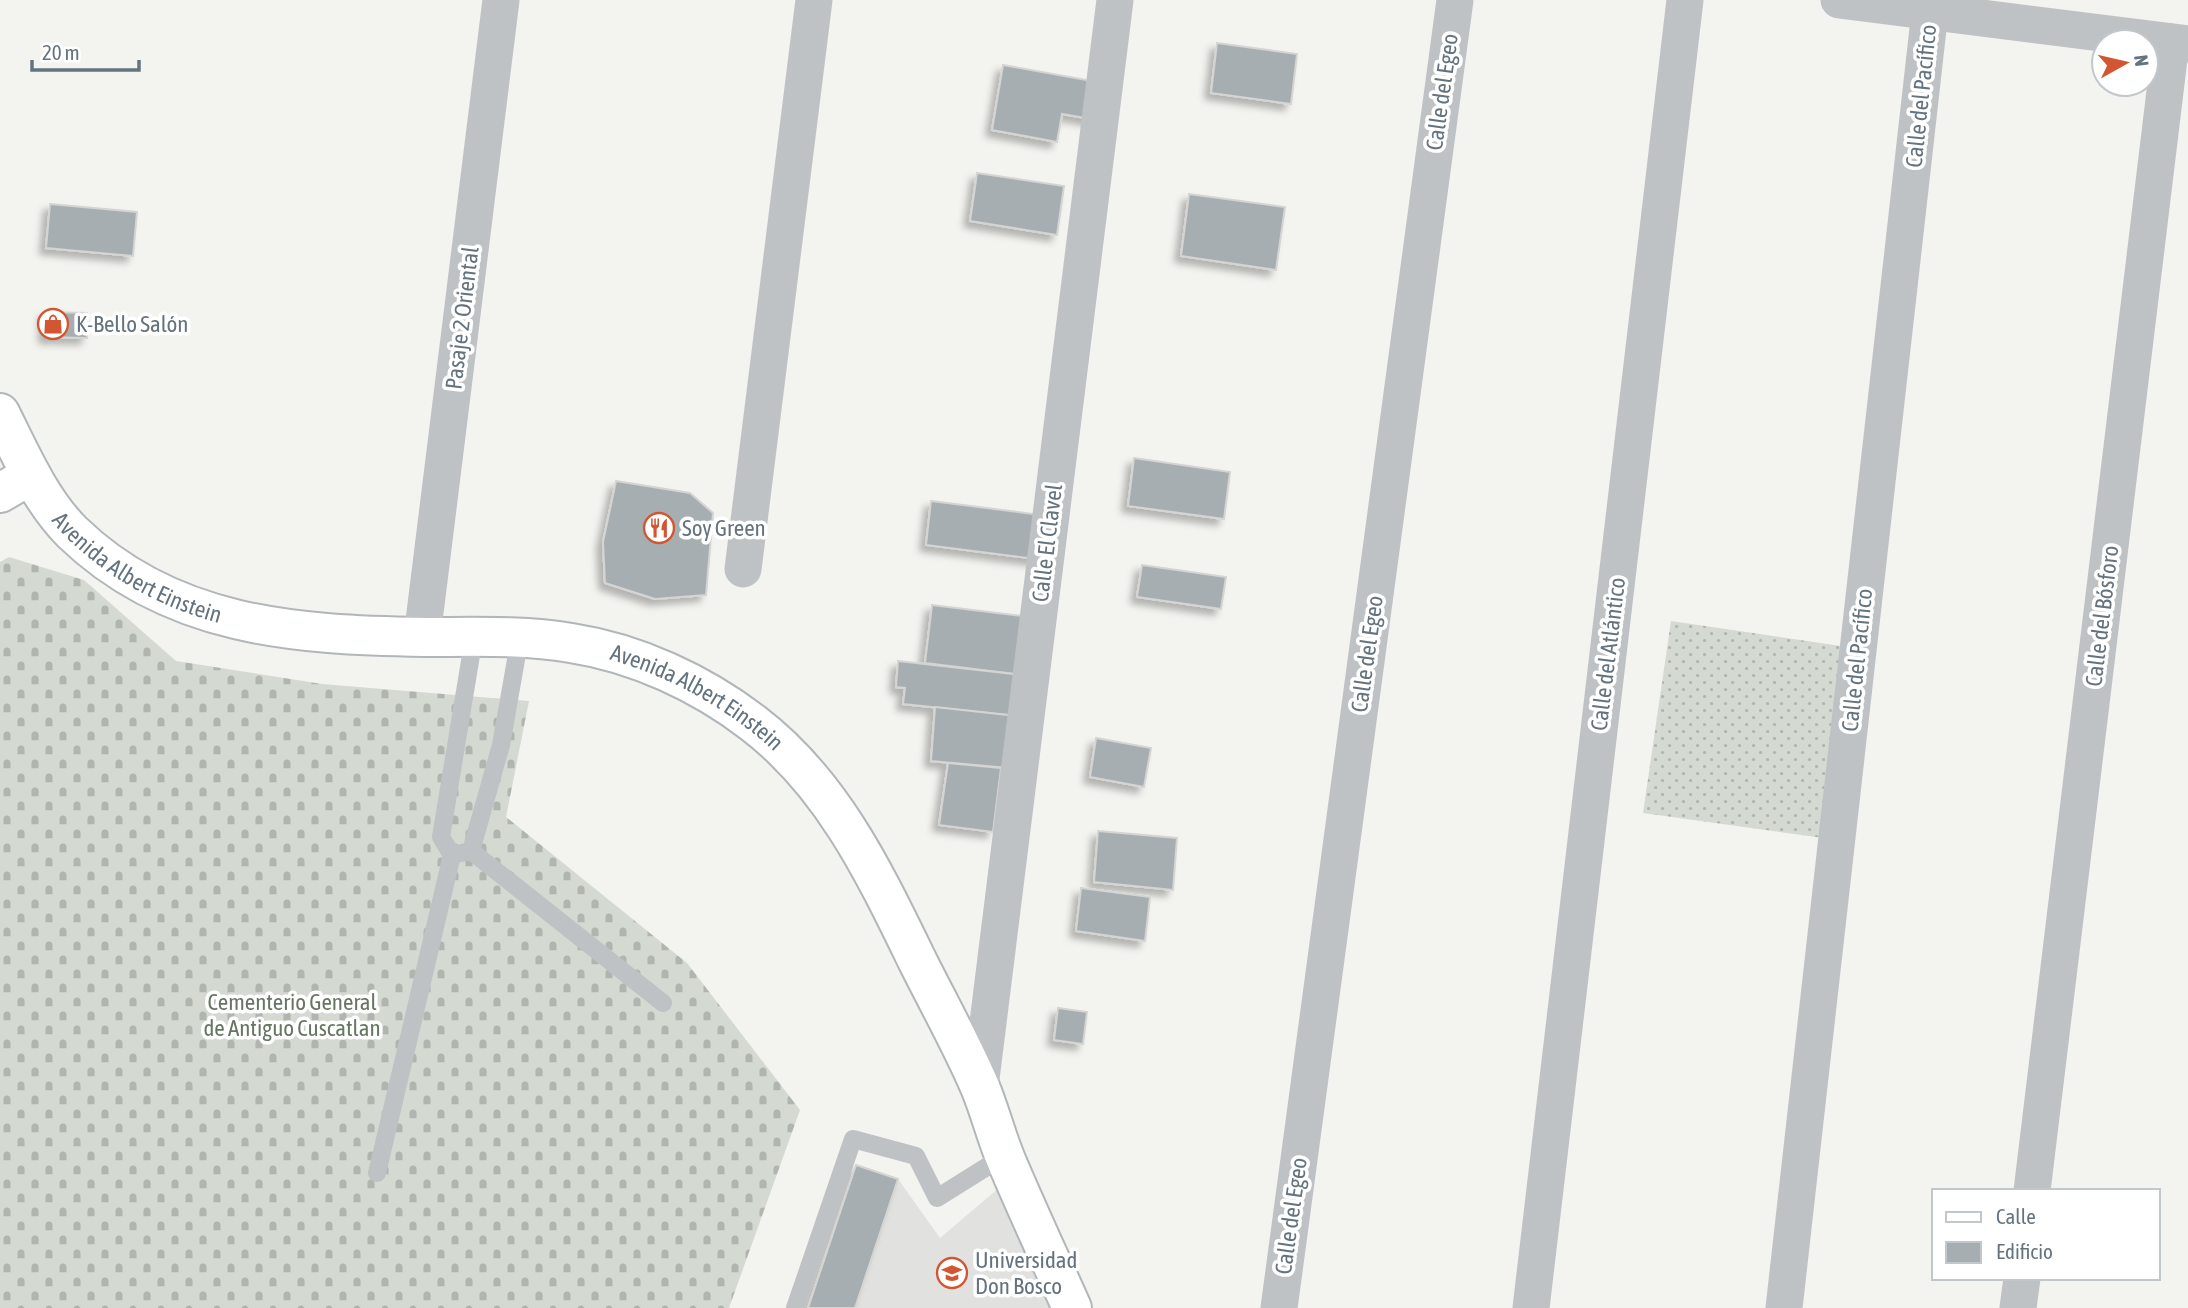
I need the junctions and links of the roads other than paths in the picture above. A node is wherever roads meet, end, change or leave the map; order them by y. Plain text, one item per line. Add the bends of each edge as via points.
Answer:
1 (501, 0) edge
2 (814, 0) edge
3 (1115, 0) edge
4 (1454, 0) edge
5 (1685, 0) edge
6 (1839, 0) edge
7 (1930, 11) junction
8 (2180, 43) edge
9 (0, 413) edge
10 (16, 484) edge
11 (743, 569) dead end
12 (422, 637) junction
13 (474, 637) junction
14 (520, 637) junction
15 (471, 850) junction
16 (452, 855) junction
17 (663, 1003) dead end
18 (980, 1087) junction
19 (1004, 1156) junction
20 (377, 1173) dead end
21 (2032, 1189) edge
22 (2022, 1280) edge
23 (795, 1308) edge
24 (1072, 1308) edge
25 (1279, 1308) edge
26 (1531, 1308) edge
27 (1784, 1308) edge
28 (2018, 1308) edge

1 - 12 street, Pasaje 2 Oriental
2 - 11 street
3 - 18 street, Calle El Clavel
4 - 25 street, Calle del Egeo
5 - 26 street, Calle del Atlántico
6 - 7 street
7 - 8 street
7 - 27 street, Calle del Pacífico
8 - 21 street, Calle del Bósforo
9 - 10 street, Avenida Albert Einstein
10 - 12 street, Avenida Albert Einstein via 115,567 191,609 268,627
12 - 13 street, Avenida Albert Einstein
13 - 14 street, Avenida Albert Einstein
13 - 16 lane via 441,837
14 - 15 lane via 501,745
14 - 18 street, Avenida Albert Einstein via 596,648 668,672 755,724 797,762 836,810 869,864
15 - 16 lane
15 - 17 lane
16 - 20 lane
18 - 19 street, Avenida Albert Einstein
19 - 23 lane via 937,1199 916,1156 853,1139
19 - 24 street, Avenida Albert Einstein
22 - 28 street

